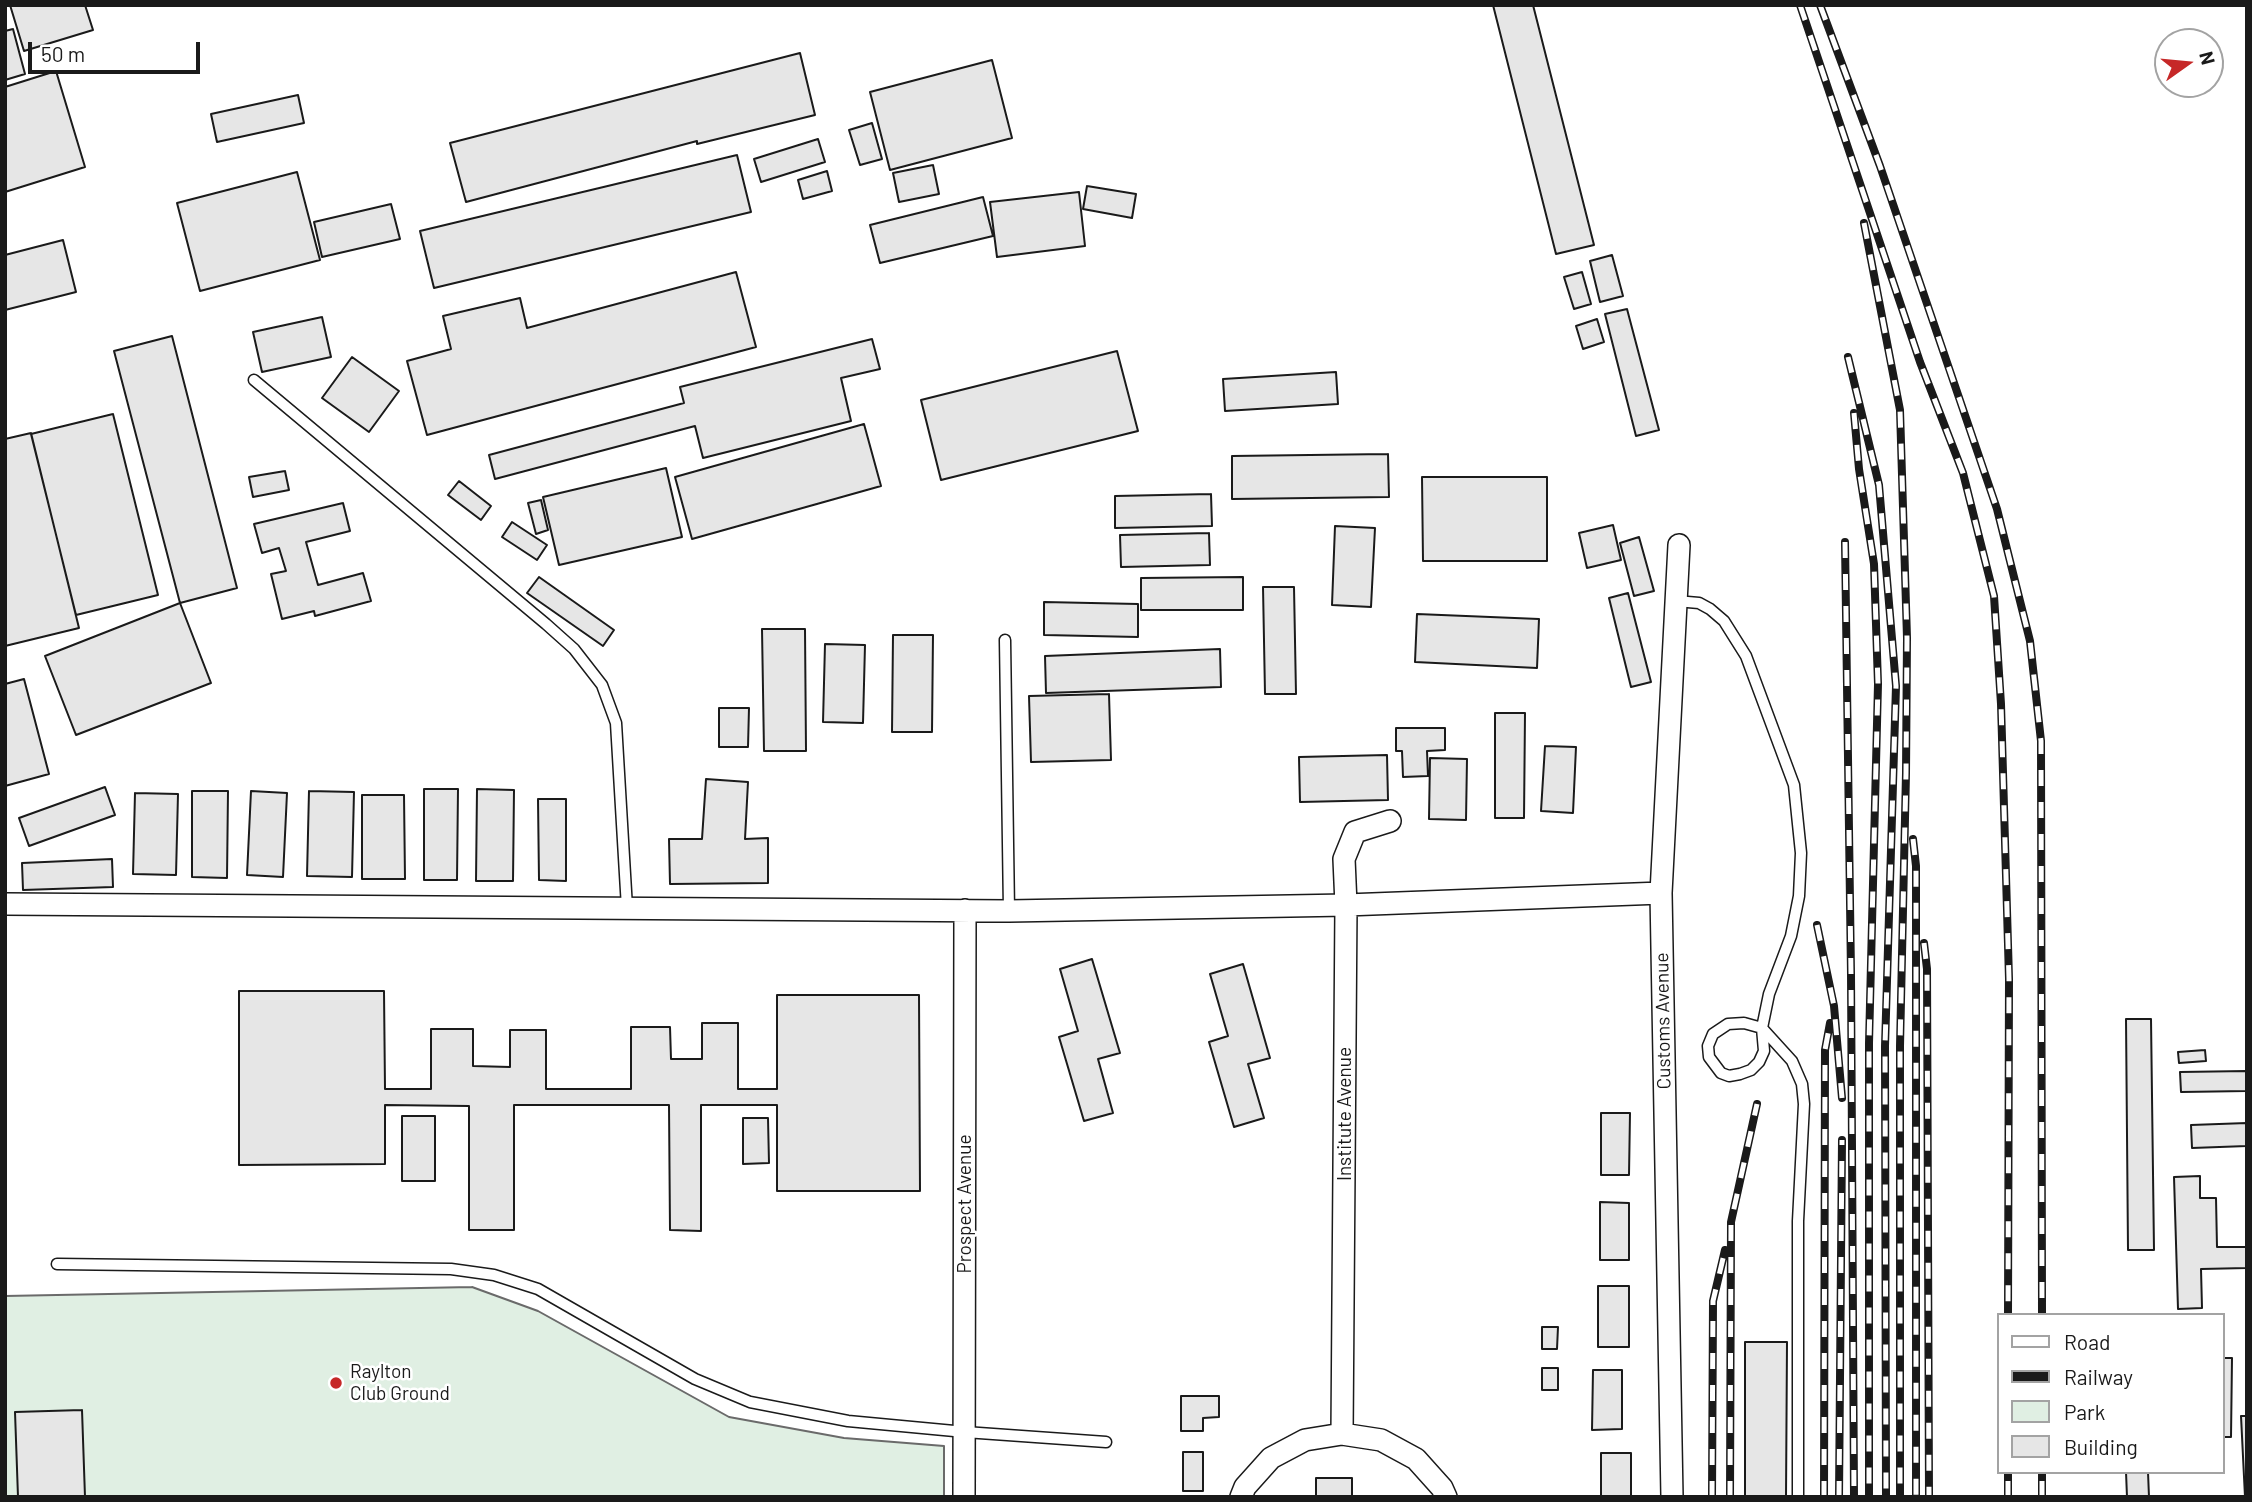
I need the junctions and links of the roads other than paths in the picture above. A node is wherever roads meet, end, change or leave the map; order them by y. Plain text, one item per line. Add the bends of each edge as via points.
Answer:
1 (254, 380) dead end
2 (1679, 545) dead end
3 (1676, 601) junction
4 (1005, 640) dead end
5 (1390, 821) dead end
6 (1661, 893) junction
7 (5, 904) edge
8 (1346, 905) junction
9 (626, 908) junction
10 (965, 910) junction
11 (1009, 911) junction
12 (1762, 1028) junction
13 (57, 1264) dead end
14 (965, 1432) junction
15 (1342, 1434) junction
16 (1105, 1441) dead end
17 (964, 1497) edge
18 (1241, 1497) edge
19 (1446, 1497) edge
20 (1672, 1497) edge
21 (1798, 1497) edge

1 - 9 lane via 547,624 602,685 616,723
2 - 3 street, Customs Avenue
3 - 6 street, Customs Avenue
3 - 12 lane via 1699,603 1724,621 1746,656 1794,785 1801,853 1799,896
4 - 11 lane
5 - 8 street, Institute Avenue via 1355,832 1344,859
6 - 8 street
6 - 20 street, Customs Avenue
7 - 9 street
8 - 11 street
8 - 15 street, Institute Avenue
9 - 10 street
10 - 11 street
10 - 14 street, Prospect Avenue
12 - 12 lane via 1764,1051 1751,1070 1729,1076 1715,1068 1708,1046 1713,1034 1728,1024
12 - 21 lane via 1792,1061 1804,1104 1798,1221
13 - 14 lane via 451,1269 494,1275 538,1290 695,1380 750,1402 848,1421
14 - 16 lane
14 - 17 street, Prospect Avenue
15 - 18 street via 1305,1440 1271,1458
15 - 19 street via 1381,1440 1416,1459

